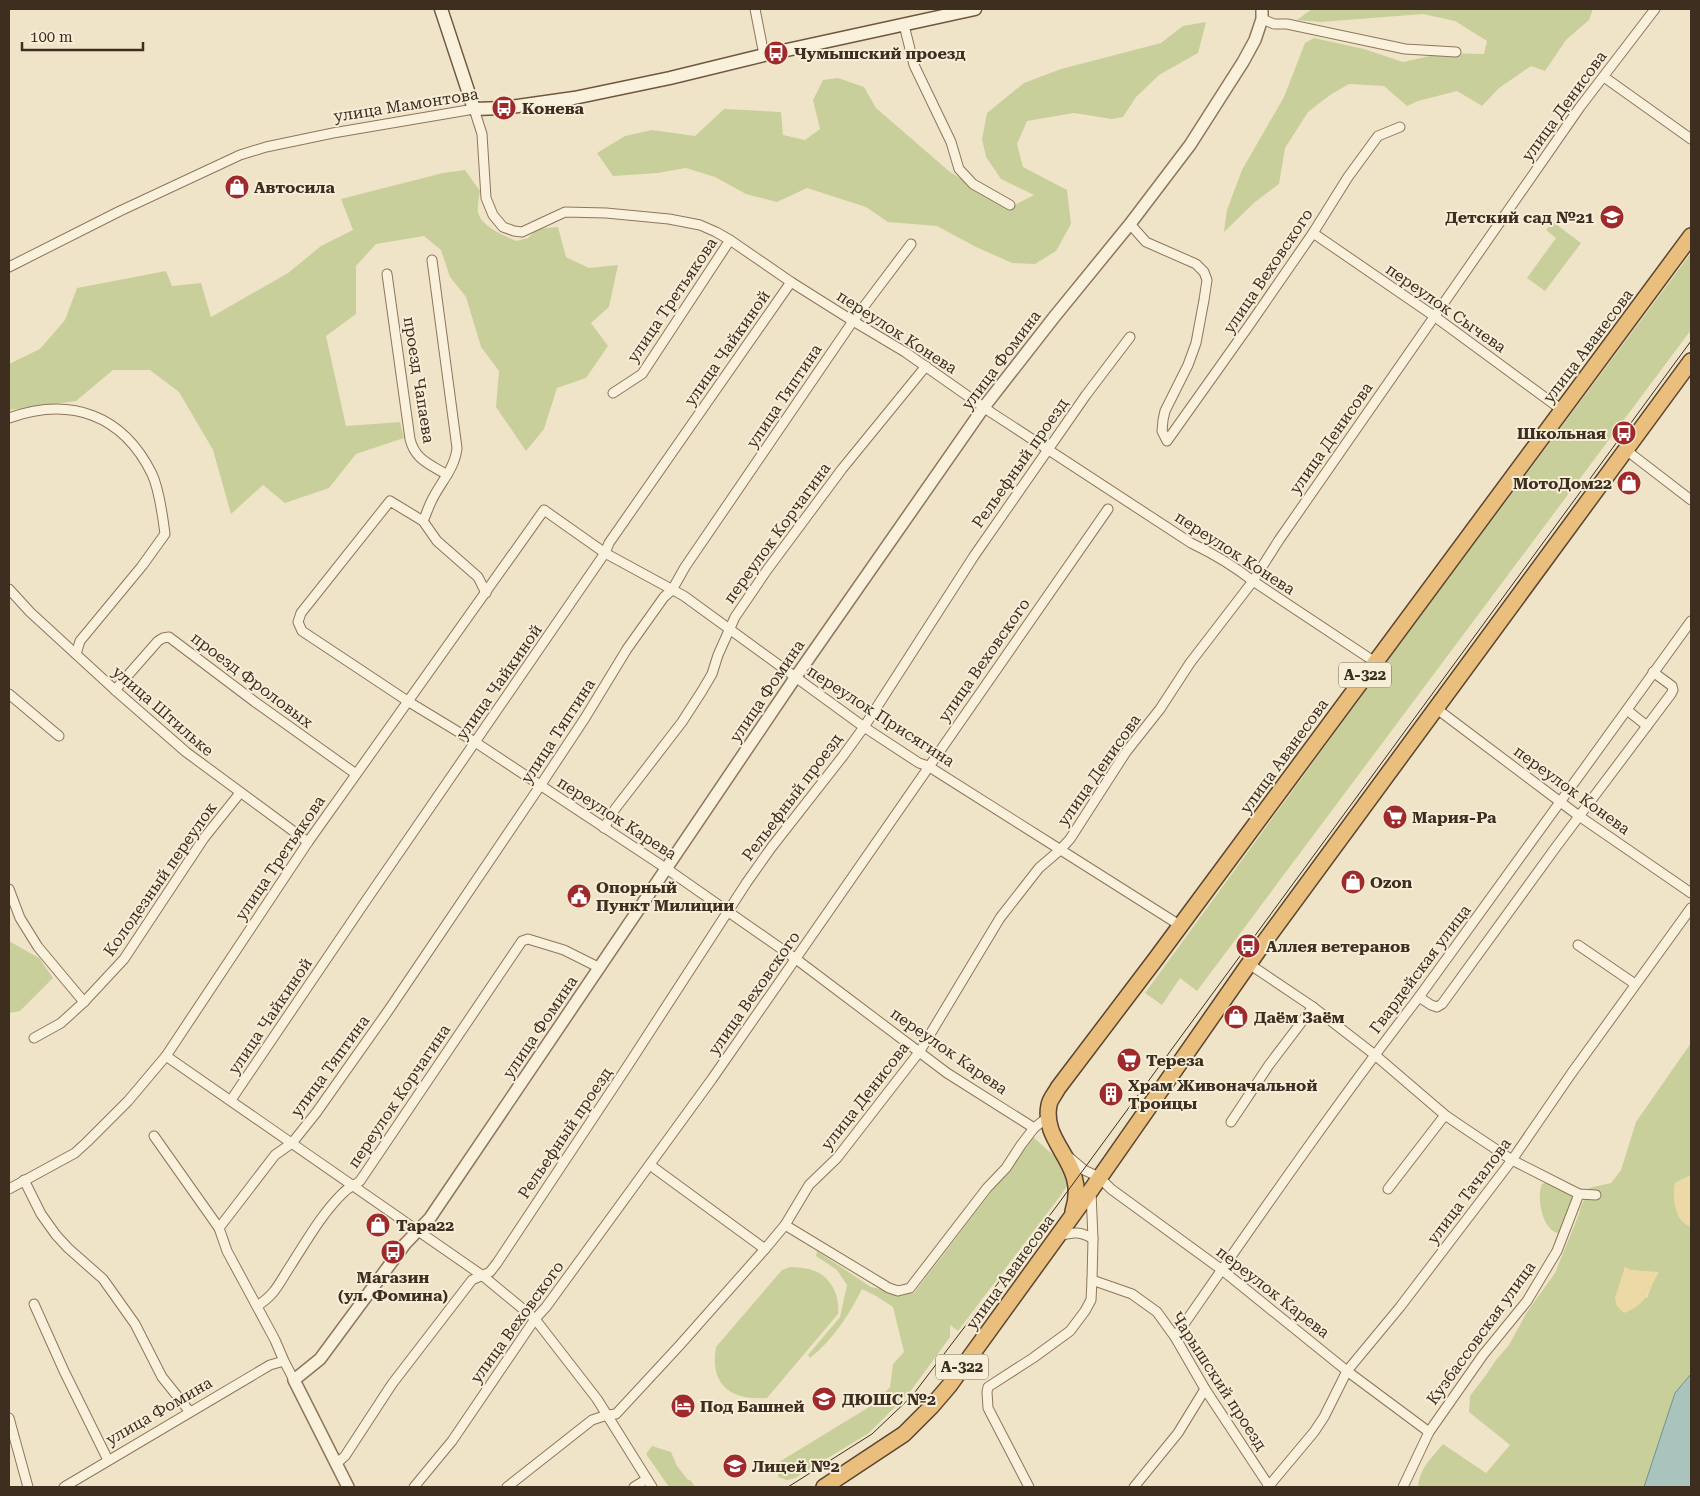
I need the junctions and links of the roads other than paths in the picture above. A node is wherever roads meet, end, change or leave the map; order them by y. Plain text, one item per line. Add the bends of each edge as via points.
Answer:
1 (441, 9) edge
2 (755, 9) edge
3 (975, 9) edge
4 (1655, 9) edge
5 (1262, 14) edge
6 (904, 25) junction
7 (1456, 52) dead end
8 (764, 55) junction
9 (1604, 77) junction
10 (474, 109) junction
11 (1400, 127) dead end
12 (1691, 139) edge
13 (1010, 205) dead end
14 (1130, 224) junction
15 (1312, 233) junction
16 (1691, 236) edge
17 (730, 240) junction
18 (911, 244) dead end
19 (432, 260) dead end
20 (9, 267) edge
21 (387, 274) dead end
22 (791, 282) junction
23 (1434, 316) junction
24 (853, 321) junction
25 (1130, 337) dead end
26 (1691, 361) edge
27 (926, 366) junction
28 (613, 393) dead end
29 (984, 407) junction
30 (1562, 410) junction
31 (9, 418) edge
32 (1048, 449) junction
33 (1626, 450) junction
34 (447, 475) junction
35 (1691, 500) edge
36 (544, 510) joint
37 (1108, 510) dead end
38 (424, 521) junction
39 (605, 554) junction
40 (1253, 582) junction
41 (9, 589) edge
42 (672, 590) junction
43 (486, 592) junction
44 (1691, 620) edge
45 (730, 630) junction
46 (76, 654) junction
47 (1375, 662) junction
48 (1653, 672) junction
49 (795, 678) junction
50 (115, 690) junction
51 (9, 694) edge
52 (409, 702) junction
53 (1437, 709) junction
54 (1627, 710) junction
55 (1648, 726) junction
56 (864, 727) junction
57 (59, 736) dead end
58 (475, 742) junction
59 (928, 766) junction
60 (356, 774) junction
61 (540, 786) junction
62 (240, 793) junction
63 (1560, 802) junction
64 (1579, 816) junction
65 (604, 828) junction
66 (308, 842) junction
67 (1060, 850) junction
68 (667, 868) junction
69 (9, 889) edge
70 (1691, 893) edge
71 (1691, 908) edge
72 (728, 910) junction
73 (1180, 926) junction
74 (1578, 945) dead end
75 (796, 959) junction
76 (1249, 964) junction
77 (600, 968) junction
78 (1635, 984) junction
79 (1420, 997) junction
80 (84, 1002) junction
81 (1313, 1007) junction
82 (34, 1038) dead end
83 (920, 1051) junction
84 (1375, 1055) junction
85 (166, 1056) junction
86 (231, 1100) junction
87 (1445, 1115) junction
88 (1048, 1117) junction
89 (1231, 1122) dead end
90 (1034, 1128) junction
91 (154, 1136) dead end
92 (292, 1143) junction
93 (1060, 1148) junction
94 (1512, 1160) junction
95 (650, 1165) junction
96 (24, 1180) junction
97 (1095, 1183) junction
98 (353, 1186) junction
99 (9, 1189) edge
100 (1388, 1189) dead end
101 (1579, 1194) junction
102 (1596, 1196) dead end
103 (1071, 1217) junction
104 (785, 1224) junction
105 (219, 1228) junction
106 (418, 1231) junction
107 (1057, 1237) junction
108 (1093, 1239) junction
109 (766, 1249) junction
110 (1222, 1270) junction
111 (483, 1276) junction
112 (1092, 1280) junction
113 (34, 1304) dead end
114 (257, 1306) junction
115 (536, 1319) junction
116 (1175, 1337) junction
117 (284, 1361) junction
118 (1347, 1371) junction
119 (294, 1380) junction
120 (1205, 1389) junction
121 (190, 1412) junction
122 (607, 1415) junction
123 (9, 1418) edge
124 (1429, 1432) junction
125 (108, 1460) junction
126 (336, 1464) junction
127 (647, 1479) junction
128 (28, 1487) edge
129 (64, 1487) edge
130 (348, 1487) edge
131 (414, 1487) edge
132 (507, 1487) edge
133 (634, 1487) edge
134 (652, 1487) edge
135 (824, 1487) edge
136 (1029, 1487) edge
137 (1134, 1487) edge
138 (1268, 1487) edge
139 (1403, 1487) edge

1 - 10 main road
2 - 8 street
3 - 6 main road, улица Мамонтова
4 - 9 street, улица Денисова
5 - 7 street via 1274,24 1405,49
5 - 14 street, улица Фомина via 1243,62 1205,123
6 - 8 main road, улица Мамонтова
6 - 13 street via 914,65 951,142 958,169 973,184
8 - 10 main road, улица Мамонтова via 574,98
9 - 12 street
9 - 23 street, улица Денисова via 1580,106
10 - 17 street, переулок Конева via 482,134 486,198 492,215 503,227 522,232 565,212 606,213 686,221
10 - 20 street, улица Мамонтова via 333,133 240,155
11 - 15 street, улица Веховского via 1378,136
14 - 15 street, улица Веховского via 1146,242 1196,264 1204,272 1206,280 1196,343 1165,411 1162,431 1167,441
14 - 29 street, улица Фомина
15 - 23 street, переулок Сычева
16 - 30 highway, улица Аванесова / А-322
17 - 22 street, переулок Конева
17 - 28 street, улица Третьякова via 642,374
18 - 24 street, улица Тяптина
19 - 34 street via 458,448
21 - 34 street, проезд Чапаева via 412,448 418,456
22 - 24 street, переулок Конева
22 - 39 street, улица Чайкиной
23 - 30 street, переулок Сычева
23 - 40 street, улица Денисова
24 - 27 street, переулок Конева
24 - 42 street, улица Тяптина
25 - 32 street, Рельефный проезд
26 - 33 highway, улица Аванесова / А-322
27 - 29 street, переулок Конева
27 - 45 street, переулок Корчагина via 842,469 778,555 735,617
29 - 32 street, переулок Конева
29 - 49 street, улица Фомина
30 - 47 highway, улица Аванесова / А-322
31 - 46 street via 54,409 75,410 108,422 134,445 153,476 165,534 80,640
32 - 40 street, переулок Конева via 1191,543 1238,569
32 - 56 street, Рельефный проезд via 974,556
33 - 35 street
33 - 53 highway, улица Аванесова / А-322
34 - 38 street via 430,502
36 - 39 street, переулок Присягина
36 - 43 street, улица Третьякова
37 - 59 street, улица Веховского
38 - 43 street via 437,541 478,577
38 - 52 street, переулок Карева via 390,501 301,612 298,622 302,631
39 - 42 street, переулок Присягина
39 - 58 street, улица Чайкиной
40 - 47 street, переулок Конева
40 - 67 street, улица Денисова via 1190,663
41 - 46 street, улица Штильке
42 - 45 street, переулок Присягина
42 - 61 street, улица Тяптина via 627,649
43 - 52 street, улица Третьякова
44 - 48 street, Гвардейская улица
45 - 49 street, переулок Присягина
45 - 65 street, переулок Корчагина via 702,691
46 - 50 street, улица Штильке
47 - 73 highway, улица Аванесова / А-322
48 - 54 street, Гвардейская улица
48 - 55 street via 1673,690
49 - 56 street, переулок Присягина
49 - 68 street, улица Фомина
50 - 60 street, проезд Фроловых via 158,641 169,637
50 - 62 street, улица Штильке via 186,752
51 - 57 street
52 - 58 street, переулок Карева
52 - 60 street, улица Третьякова
53 - 63 street, переулок Конева
53 - 76 highway, улица Аванесова / А-322
54 - 55 street
54 - 63 street, Гвардейская улица
55 - 64 street
56 - 59 street, переулок Присягина
56 - 72 street, Рельефный проезд
58 - 61 street, переулок Карева
58 - 86 street, улица Чайкиной
59 - 67 street, переулок Присягина
59 - 75 street, улица Веховского
60 - 66 street, улица Третьякова
61 - 65 street, переулок Карева
61 - 92 street, улица Тяптина via 388,1011
62 - 66 street, улица Штильке
62 - 80 street, Колодезный переулок via 204,838 124,959
63 - 64 street, переулок Конева
63 - 79 street, Гвардейская улица
64 - 70 street, переулок Конева
64 - 79 street via 1442,1004 1437,1007 1430,1005
65 - 68 street, переулок Карева
66 - 85 street, улица Третьякова
67 - 73 street, переулок Присягина
67 - 83 street, улица Денисова via 1038,868 1000,918
68 - 72 street, переулок Карева
68 - 77 street, улица Фомина
69 - 80 street via 20,918 38,947
71 - 78 street, улица Тачалова
72 - 75 street, переулок Карева
72 - 111 street, Рельефный проезд via 497,1263
73 - 88 highway, улица Аванесова / А-322 via 1058,1088 1049,1103
74 - 78 street
75 - 83 street, переулок Карева
75 - 95 street, улица Веховского
76 - 81 street
76 - 97 highway, улица Аванесова / А-322
77 - 98 street, переулок Корчагина via 564,950 528,939 522,941 360,1181
77 - 106 street, улица Фомина
78 - 94 street, улица Тачалова
79 - 84 street, Гвардейская улица
80 - 82 street, Колодезный переулок via 61,1023
81 - 84 street
81 - 89 street
83 - 90 street, переулок Карева via 947,1073
83 - 104 street, улица Денисова via 837,1158 809,1185
84 - 87 street
84 - 110 street, Гвардейская улица
85 - 86 street
85 - 96 street, улица Третьякова via 87,1142 74,1153
86 - 92 street
87 - 94 street
87 - 100 street
88 - 90 street
88 - 93 highway, улица Аванесова / А-322
90 - 104 street via 910,1288 898,1291 888,1288
91 - 105 street
92 - 98 street
92 - 105 street, улица Тяптина via 275,1155
93 - 97 street, переулок Карева
93 - 103 highway, улица Аванесова / А-322 via 1072,1167 1076,1181
94 - 101 street
94 - 118 street, улица Тачалова
95 - 109 street
95 - 115 street, улица Веховского
96 - 99 street, улица Третьякова
96 - 121 street via 41,1214 56,1234 103,1279 135,1324 162,1378
97 - 103 highway, улица Аванесова / А-322
97 - 108 street
97 - 110 street, переулок Карева via 1111,1189
98 - 106 street
98 - 114 street, переулок Корчагина via 330,1207 277,1289
101 - 102 street
101 - 124 street, Кузбассовская улица via 1557,1251 1527,1301 1483,1355
103 - 107 highway, улица Аванесова / А-322
104 - 109 street, улица Денисова
105 - 114 street via 227,1251
106 - 111 street
106 - 119 street, улица Фомина via 320,1359
107 - 108 street via 1074,1232 1084,1233
107 - 135 highway, улица Аванесова / А-322 via 932,1408 893,1443
108 - 112 street
109 - 122 street, улица Денисова via 616,1414
110 - 116 street, Гвардейская улица
110 - 118 street, переулок Карева
111 - 115 street
111 - 126 street, Рельефный проезд via 472,1280 392,1384 345,1456
112 - 116 street, Чарышский проезд via 1132,1294 1157,1312
112 - 136 street via 1091,1300 1070,1331 988,1387 988,1408
113 - 125 street
114 - 117 street
115 - 122 street
115 - 131 street, улица Веховского via 452,1441
116 - 120 street, Чарышский проезд
117 - 119 street
117 - 121 street, улица Фомина via 270,1365
118 - 124 street, переулок Карева
118 - 138 street, улица Тачалова via 1314,1432
119 - 126 street
120 - 137 street via 1178,1433
120 - 138 street, Чарышский проезд
121 - 125 street, улица Фомина
122 - 127 street
122 - 132 street, улица Денисова via 592,1420
123 - 128 street
124 - 139 street, Кузбассовская улица
125 - 129 street, улица Фомина
126 - 130 street
127 - 133 street
127 - 134 street

